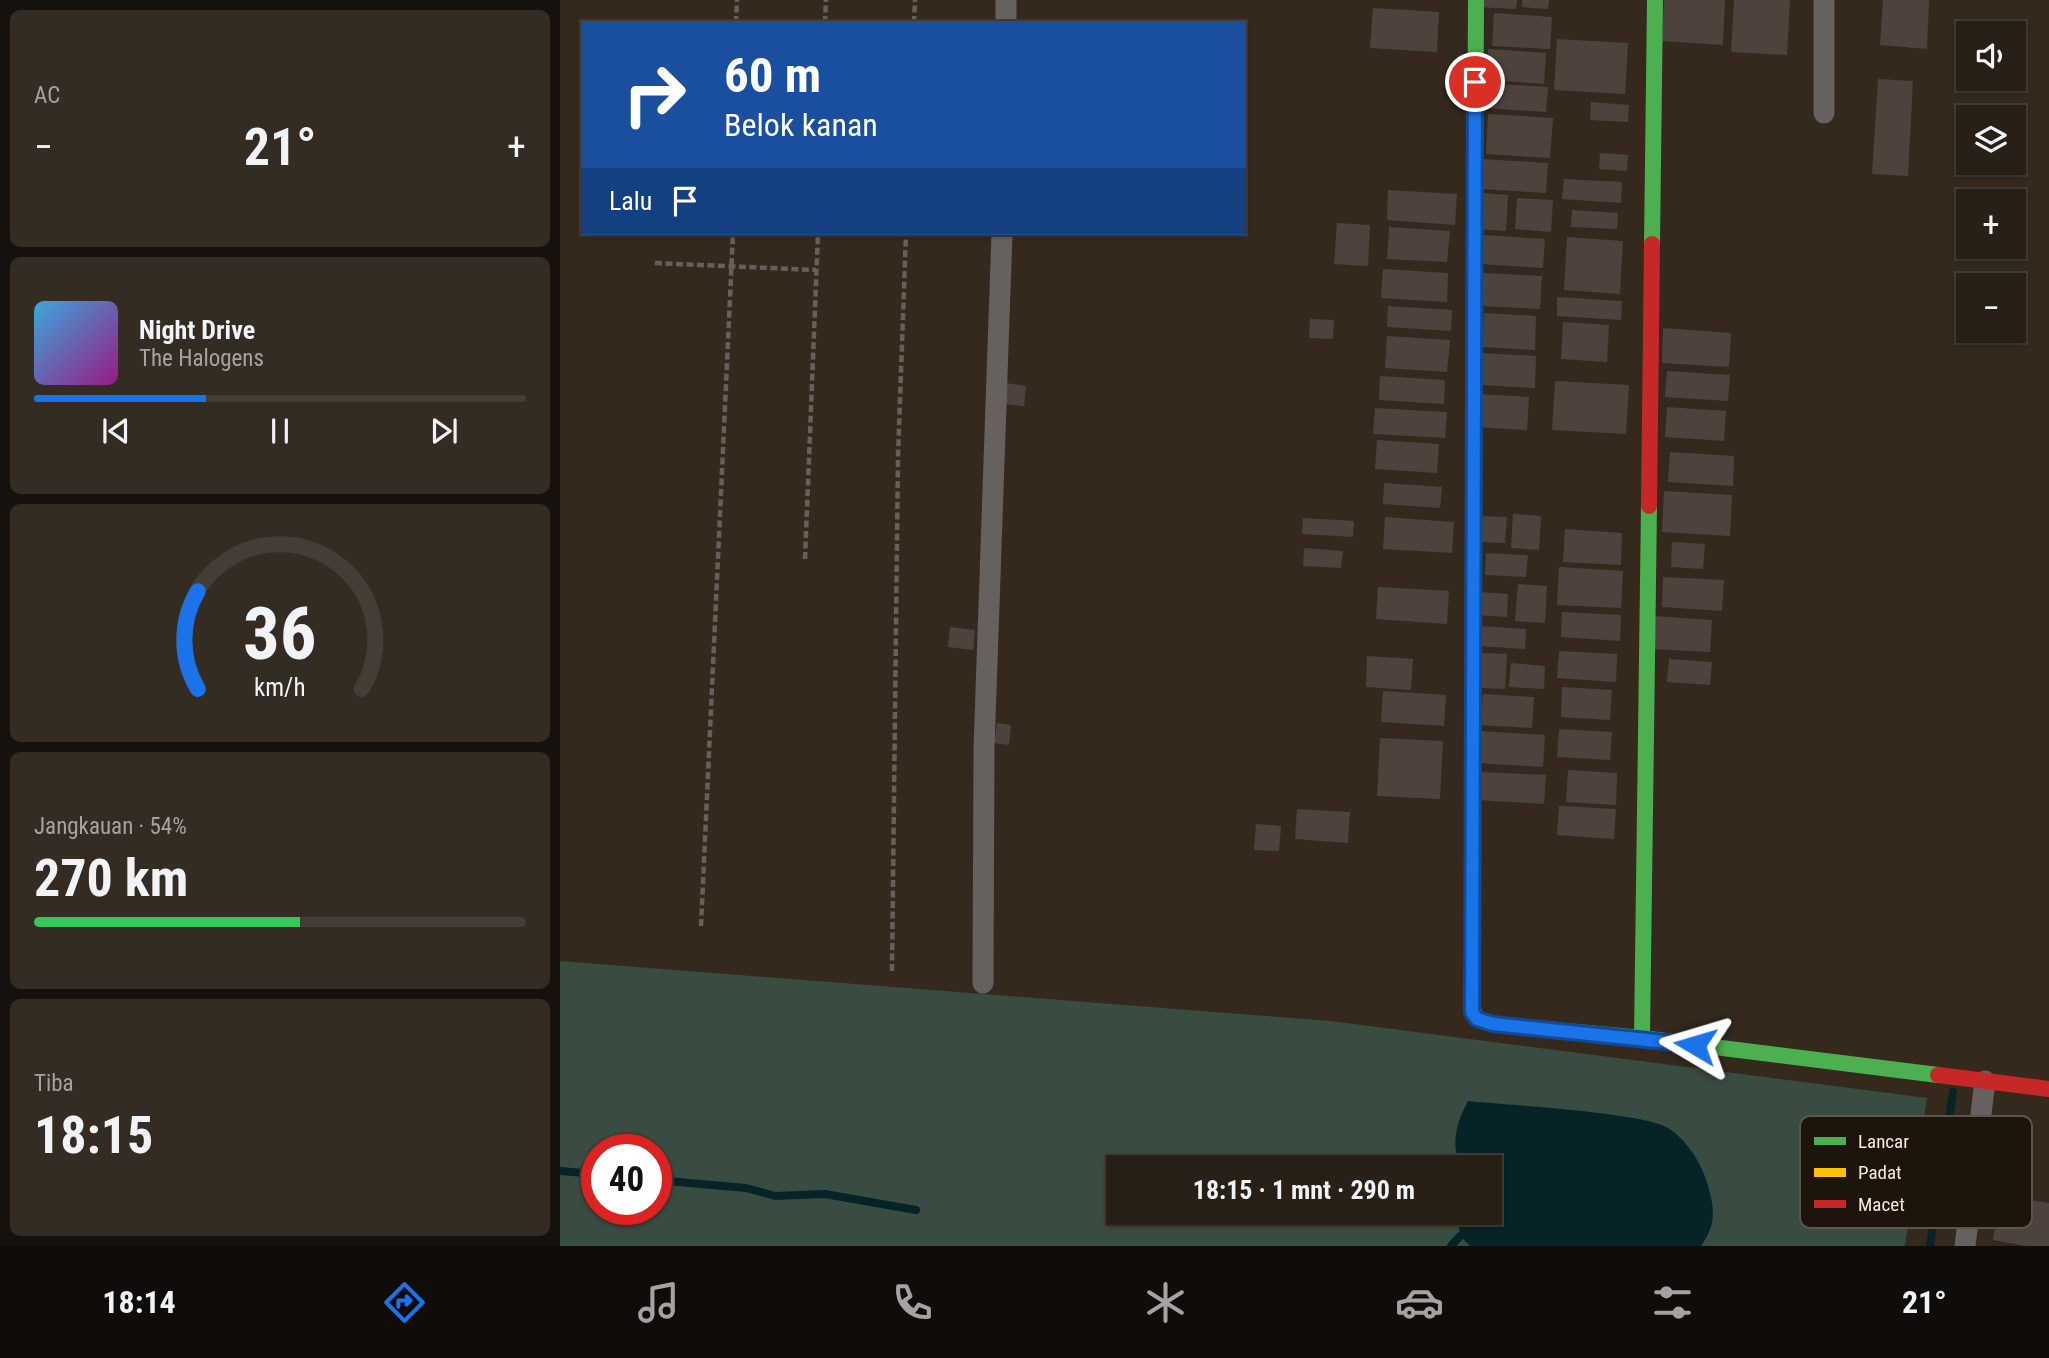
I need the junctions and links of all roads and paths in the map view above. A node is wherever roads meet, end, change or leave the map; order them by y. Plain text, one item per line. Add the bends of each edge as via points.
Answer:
1 (737, 0) edge
2 (826, 0) edge
3 (915, 0) edge
4 (1006, 0) edge
5 (1476, 0) edge
6 (1655, 0) edge
7 (1824, 0) edge
8 (736, 21) edge
9 (825, 21) edge
10 (914, 21) edge
11 (1006, 21) edge
12 (1824, 113) dead end
13 (733, 235) edge
14 (818, 235) edge
15 (906, 235) edge
16 (1002, 235) edge
17 (655, 263) dead end
18 (733, 266) junction
19 (816, 270) junction
20 (805, 559) dead end
21 (701, 926) dead end
22 (892, 971) dead end
23 (983, 983) dead end
24 (1642, 1038) junction
25 (1985, 1081) junction
26 (2049, 1089) edge
27 (1981, 1116) edge
28 (1967, 1228) edge
29 (1965, 1246) edge

1 - 8 path
2 - 9 path
3 - 10 path
4 - 11 street
5 - 24 street via 1472,1012 1477,1019 1493,1024
6 - 24 street
7 - 12 street
13 - 18 path
14 - 19 path
15 - 22 path via 898,456
16 - 23 street via 984,748
17 - 18 path
18 - 19 path
18 - 21 path
19 - 20 path
24 - 25 street
25 - 26 street
25 - 27 street
28 - 29 street

